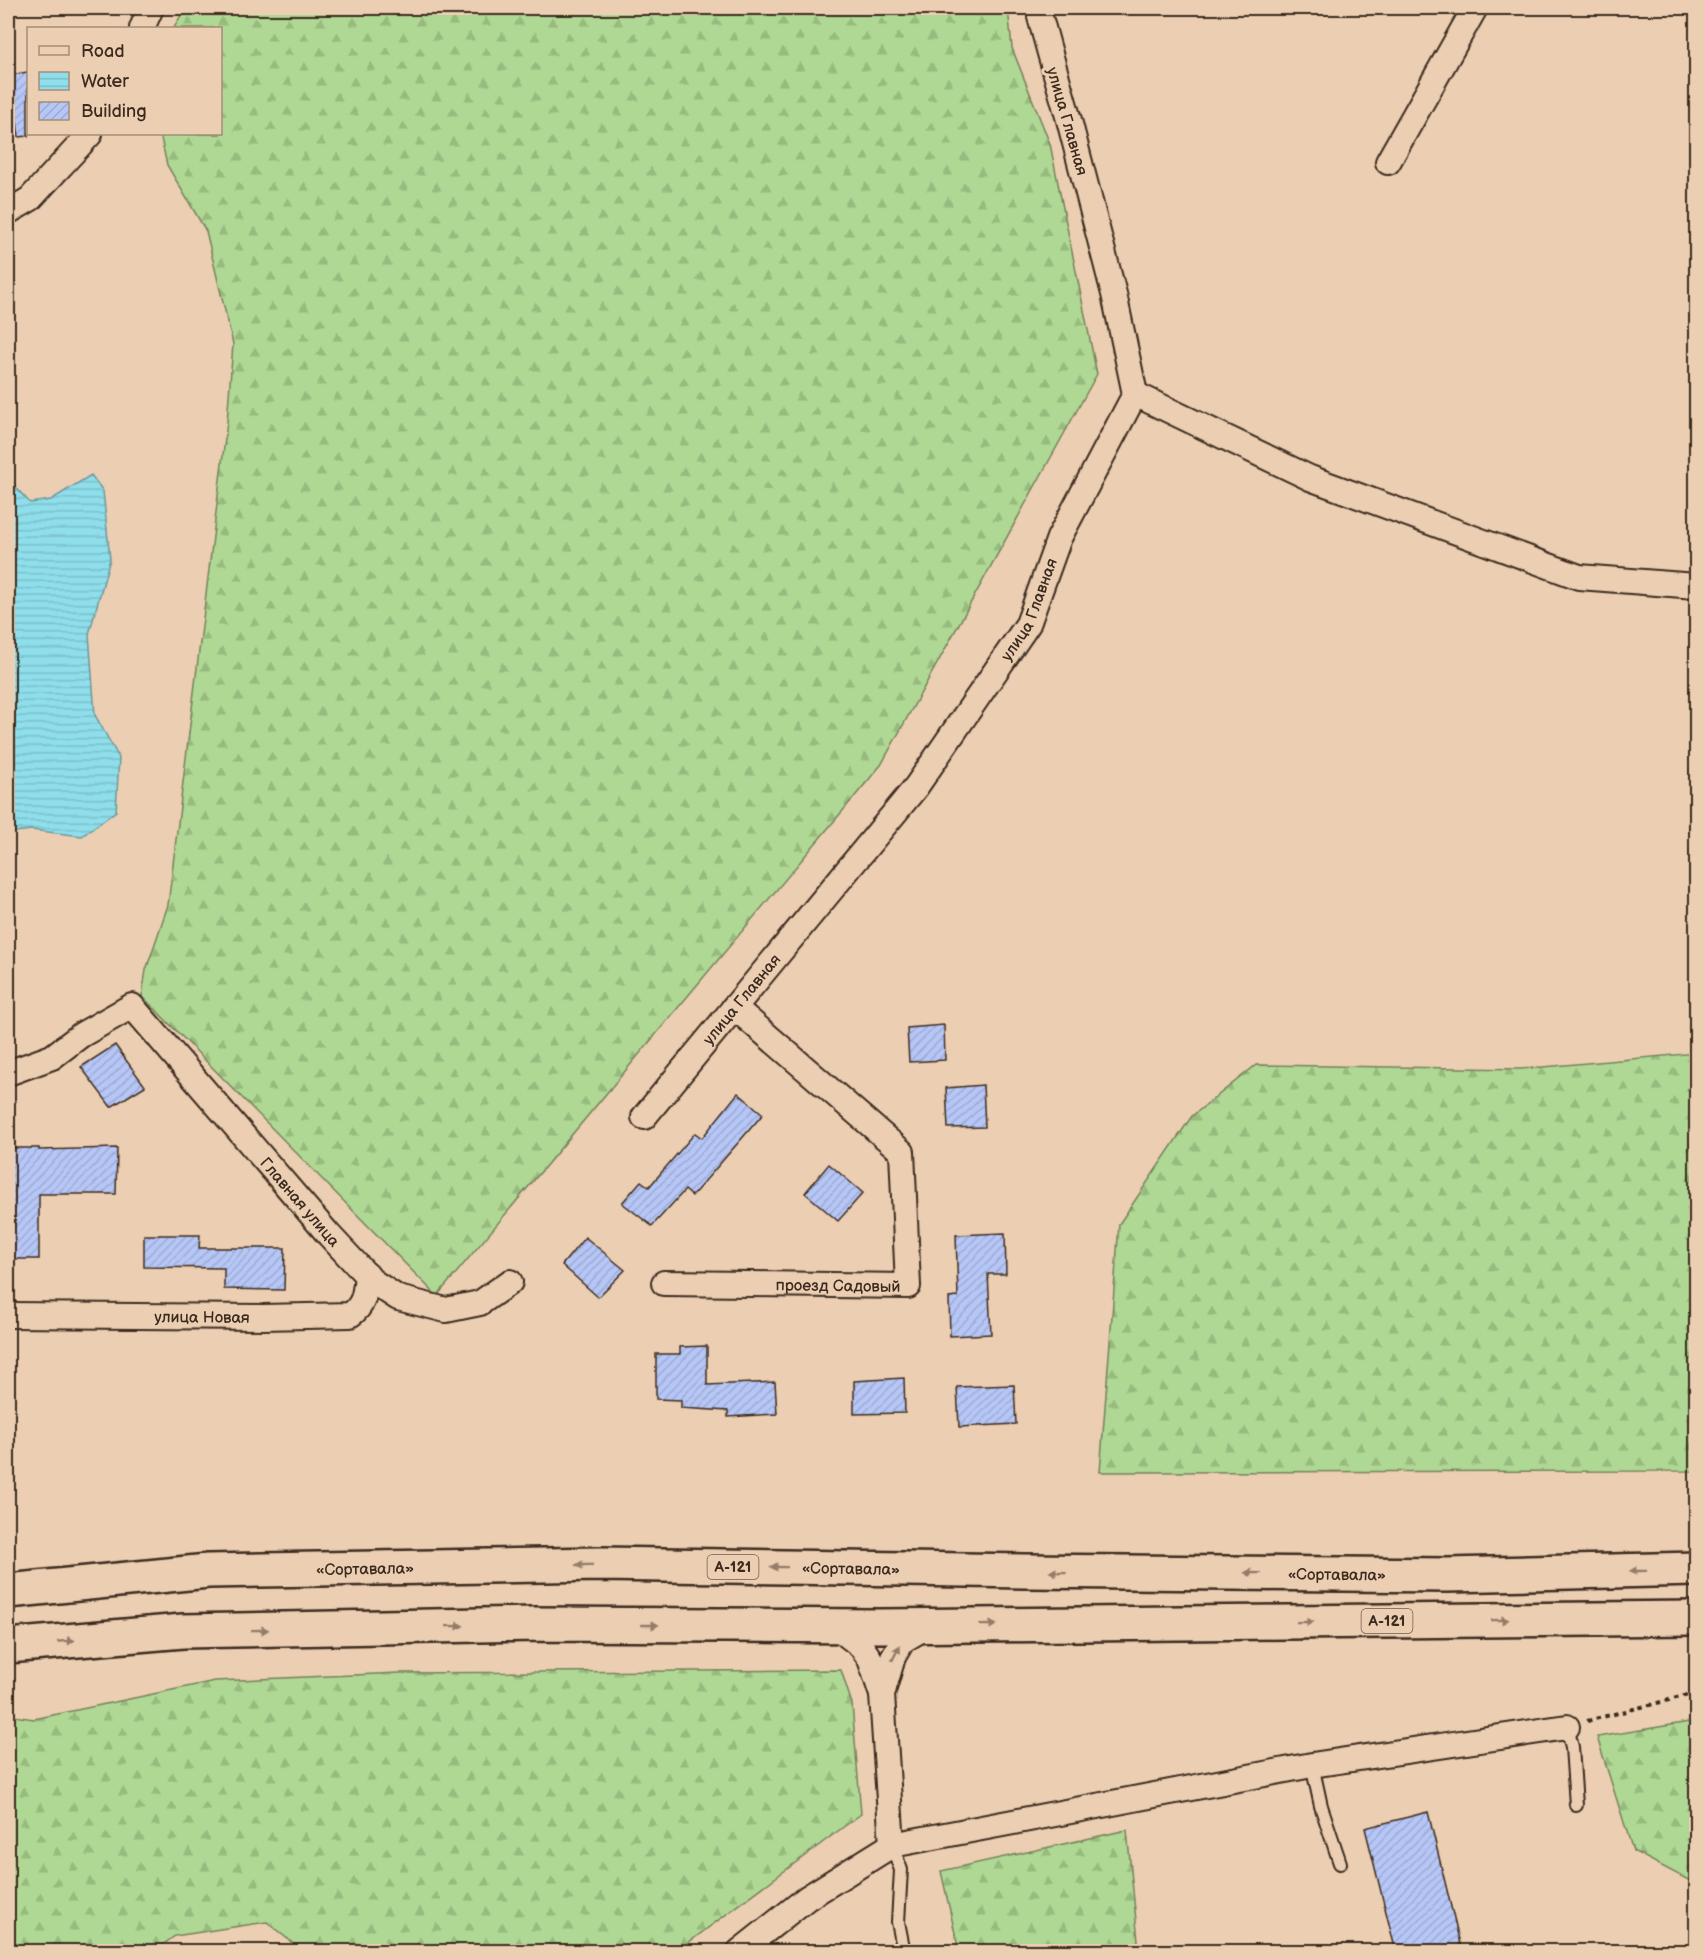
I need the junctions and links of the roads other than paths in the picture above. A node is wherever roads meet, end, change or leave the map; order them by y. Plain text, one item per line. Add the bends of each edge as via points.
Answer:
1 (151, 8) edge
2 (1040, 8) edge
3 (1475, 8) edge
4 (142, 27) edge
5 (89, 135) edge
6 (1388, 162) dead end
7 (8, 212) edge
8 (1135, 394) junction
9 (1696, 586) edge
10 (734, 1007) junction
11 (8, 1073) edge
12 (644, 1117) dead end
13 (367, 1275) junction
14 (510, 1282) dead end
15 (664, 1283) dead end
16 (8, 1315) edge
17 (1696, 1569) edge
18 (8, 1591) edge
19 (1696, 1618) edge
20 (929, 1625) junction
21 (835, 1626) junction
22 (8, 1646) edge
23 (882, 1695) junction
24 (1567, 1726) joint
25 (1312, 1765) junction
26 (1576, 1805) dead end
27 (892, 1845) junction
28 (1340, 1863) dead end
29 (739, 1952) edge
30 (904, 1952) edge

1 - 4 street
2 - 8 street, улица Главная via 1114,294
3 - 6 street
5 - 7 street via 30,199
8 - 9 street via 1310,478 1579,577
8 - 10 street, улица Главная via 1059,538 1028,624 916,787
10 - 12 street, улица Главная
10 - 15 street, проезд Садовый via 902,1152 908,1286
11 - 13 street, Главная улица via 52,1057 132,1006 328,1235
13 - 14 street, Главная улица via 398,1298 446,1310 480,1303
13 - 16 street, улица Новая via 361,1308 350,1315
17 -> 18 highway, «Сортавала» / А-121 via 1448,1575 602,1564 208,1571
20 -> 19 highway, А-121
20 - 21 highway, А-121
23 -> 20 street via 893,1657 903,1640
22 -> 21 highway, А-121 via 195,1631 533,1624
21 - 23 street via 861,1646 870,1659
23 - 27 street
24 - 25 street
24 - 26 lane
25 - 27 street
25 - 28 lane
27 - 29 street via 807,1898
27 - 30 lane via 901,1870 898,1922

